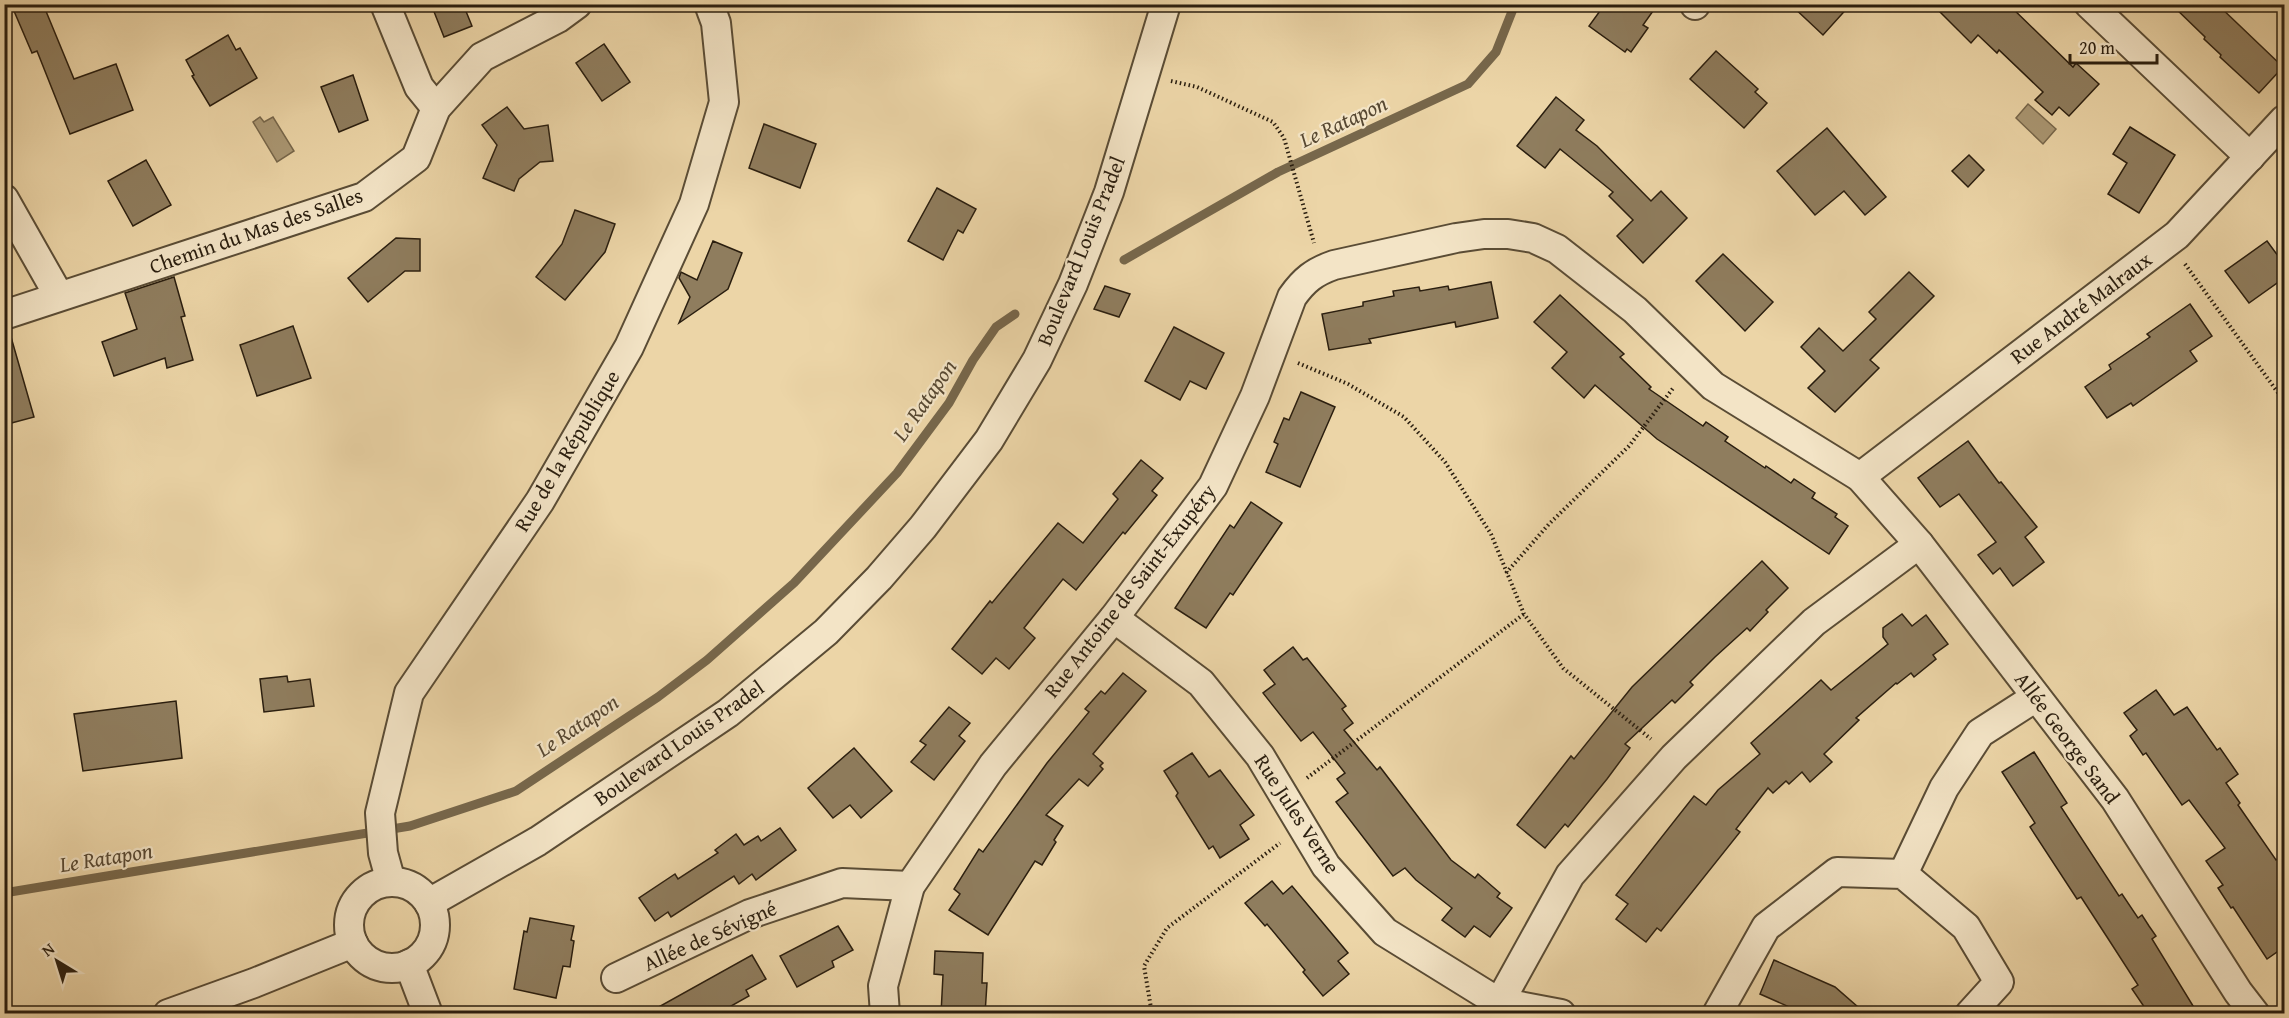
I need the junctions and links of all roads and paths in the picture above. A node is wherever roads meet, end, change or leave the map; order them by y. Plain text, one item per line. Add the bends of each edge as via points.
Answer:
1 (385, 4) edge
2 (578, 4) edge
3 (709, 4) edge
4 (1166, 4) edge
5 (2089, 4) edge
6 (1145, 74) junction
7 (436, 108) junction
8 (2284, 120) edge
9 (2250, 157) junction
10 (4, 199) edge
11 (2168, 242) junction
12 (1322, 269) junction
13 (59, 296) junction
14 (4, 315) edge
15 (1272, 352) junction
16 (1691, 364) junction
17 (2284, 401) edge
18 (1860, 477) junction
19 (1918, 544) junction
20 (1506, 573) junction
21 (1524, 614) junction
22 (1114, 618) junction
23 (2036, 697) junction
24 (1674, 757) junction
25 (1284, 796) junction
26 (1303, 826) junction
27 (1903, 874) junction
28 (391, 882) junction
29 (910, 886) junction
30 (429, 903) junction
31 (353, 943) junction
32 (409, 964) junction
33 (616, 978) dead end
34 (1496, 1008) edge
35 (168, 1014) edge
36 (428, 1014) edge
37 (885, 1014) edge
38 (1152, 1014) edge
39 (1561, 1014) edge
40 (1717, 1014) edge
41 (1970, 1014) edge
42 (2255, 1014) edge

1 - 7 street via 419,87
2 - 7 street, Chemin du Mas des Salles via 482,57
3 - 28 street, Rue de la République via 716,23 724,102 694,204 629,347 540,501 409,693 380,813 383,853
4 - 6 street, Boulevard Louis Pradel
5 - 9 street
6 - 12 path via 1197,87 1273,122 1284,138
6 - 30 street, Boulevard Louis Pradel via 1109,192 1073,284 1037,360 989,440 916,536 825,632 728,713 538,841
7 - 13 street, Chemin du Mas des Salles via 416,158 364,197
8 - 9 street, Rue André Malraux
9 - 11 street, Rue André Malraux
10 - 13 street
11 - 17 path
11 - 18 street, Rue André Malraux
12 - 15 street, Rue Antoine de Saint-Exupéry via 1306,278 1292,297
12 - 16 street, Rue Antoine de Saint-Exupéry via 1456,238 1508,234 1533,238 1582,267 1635,310
13 - 14 street, Chemin du Mas des Salles
15 - 20 path via 1348,384 1404,417 1446,462 1491,534
15 - 22 street, Rue Antoine de Saint-Exupéry via 1213,486
16 - 18 street, Rue Antoine de Saint-Exupéry via 1713,386
16 - 20 path via 1629,446
18 - 19 street, Allée George Sand
19 - 23 street, Allée George Sand
19 - 24 street via 1814,622
20 - 21 path
21 - 24 path via 1563,668
21 - 25 path
22 - 25 street, Rue Jules Verne via 1201,682 1260,756
22 - 29 street, Rue Antoine de Saint-Exupéry via 993,765
23 - 27 street via 1980,733 1944,788
23 - 42 street, Allée George Sand via 2115,799
24 - 34 street via 1570,875
25 - 26 street, Rue Jules Verne
26 - 34 street, Rue Jules Verne via 1326,866 1385,932
26 - 38 path via 1167,928 1144,966
27 - 40 street via 1837,872 1766,927
27 - 41 street via 1966,927 1999,982
28 - 30 street via 418,891
28 - 31 street via 377,885 355,902 349,929
29 - 33 street, Allée de Sévigné via 842,883 750,914
29 - 37 street, Rue Antoine de Saint-Exupéry via 883,986
30 - 32 street via 435,928 431,942
31 - 32 street via 372,963 386,968
31 - 35 street
32 - 36 street
34 - 39 street, Rue Jules Verne

